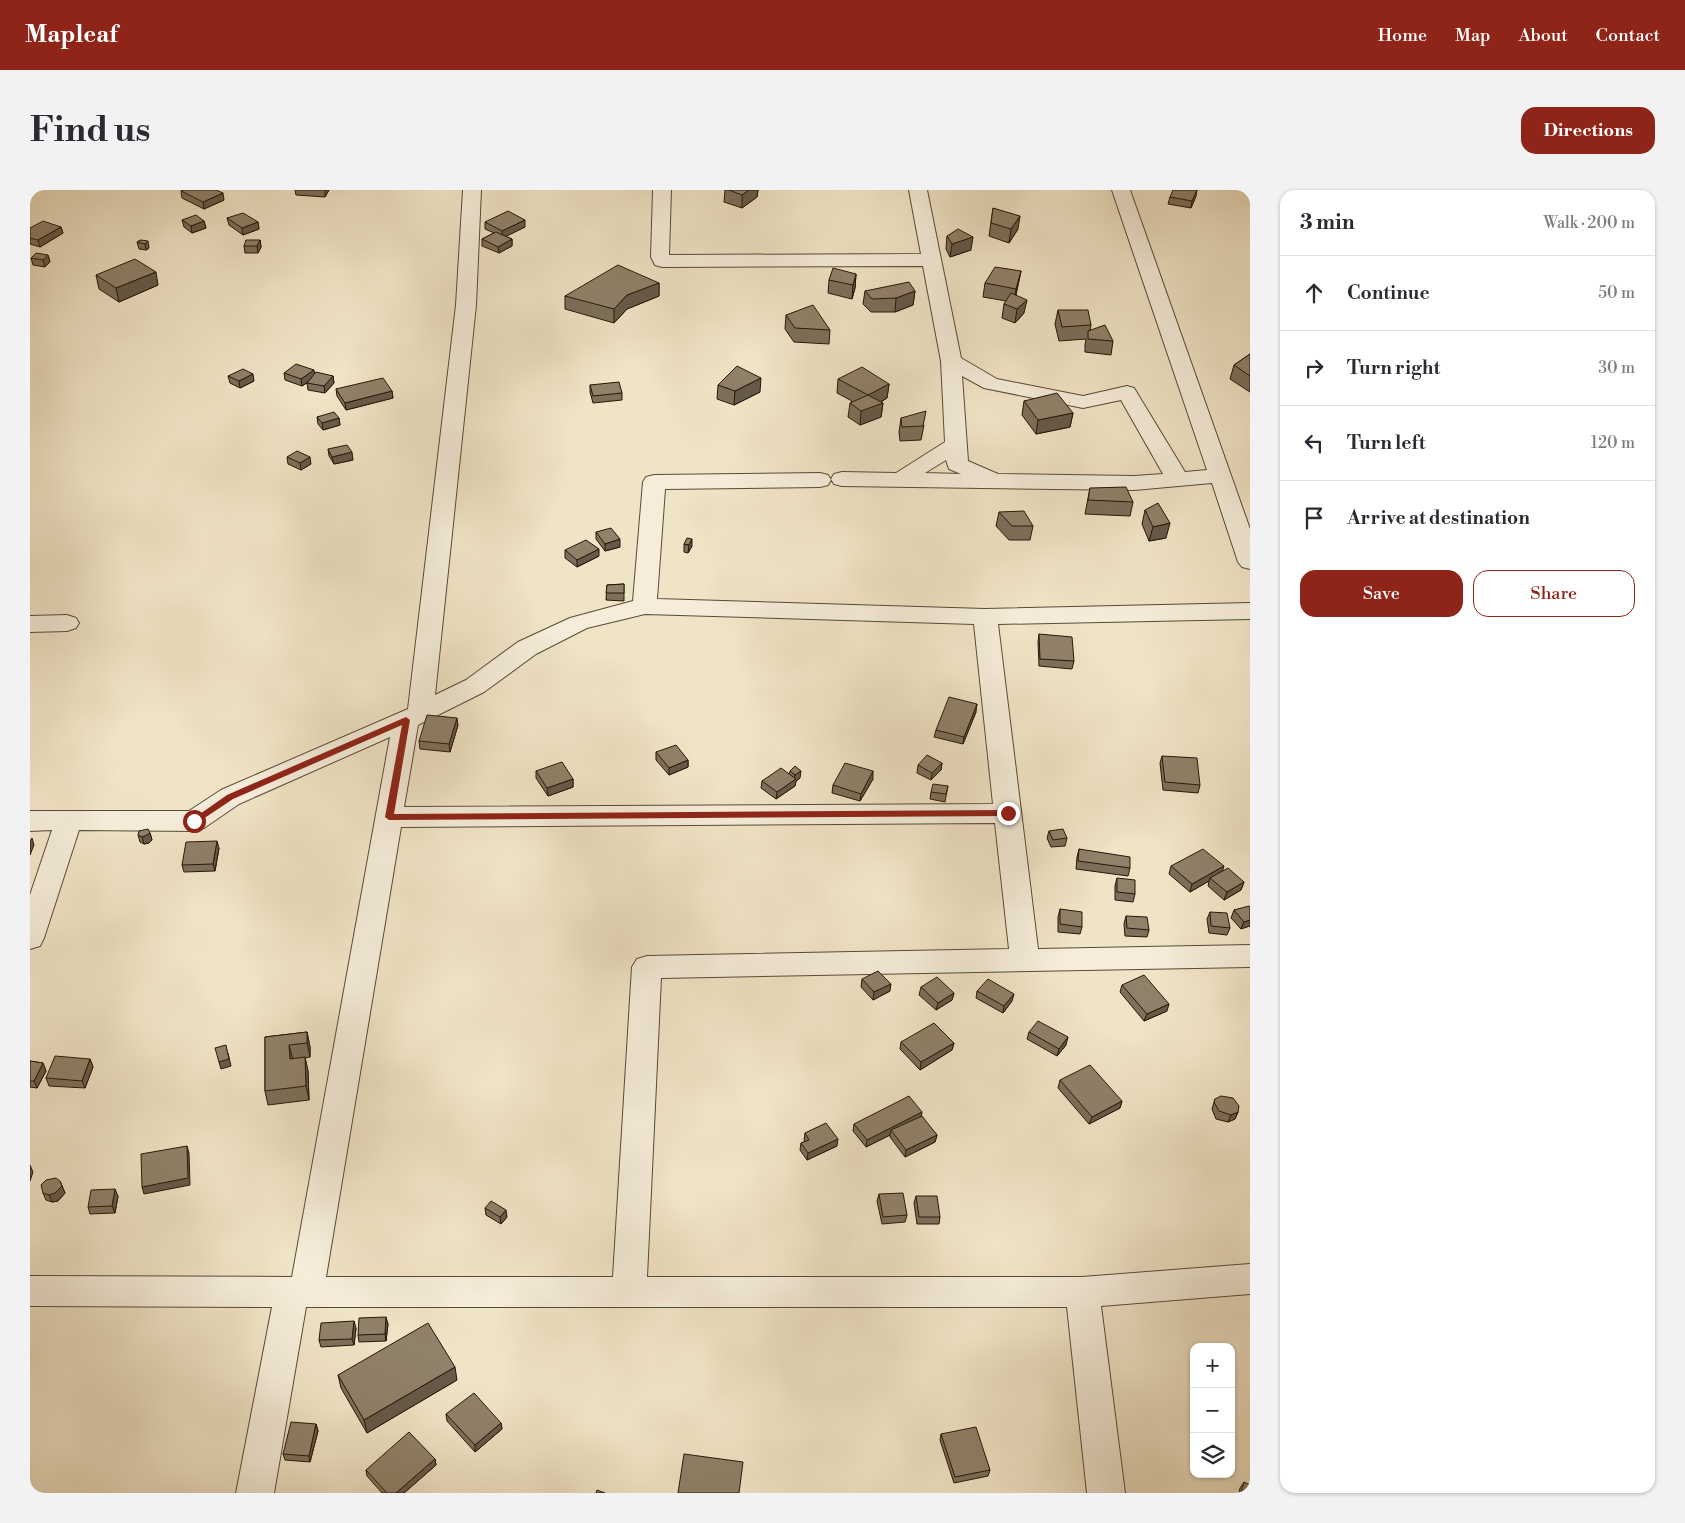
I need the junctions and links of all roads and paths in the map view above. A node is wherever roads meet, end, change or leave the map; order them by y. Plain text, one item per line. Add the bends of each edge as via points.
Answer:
1 (472, 190) edge
2 (662, 190) edge
3 (918, 190) edge
4 (1121, 190) edge
5 (931, 260) junction
6 (951, 361) junction
7 (956, 444) junction
8 (1220, 476) junction
9 (900, 480) junction
10 (1178, 480) junction
11 (994, 481) junction
12 (1250, 562) edge
13 (645, 606) junction
14 (1250, 611) edge
15 (985, 617) junction
16 (68, 623) dead end
17 (30, 624) edge
18 (413, 716) junction
19 (1008, 813) junction
20 (389, 817) junction
21 (69, 820) junction
22 (30, 821) edge
23 (30, 938) edge
24 (1250, 956) edge
25 (1025, 960) junction
26 (1250, 1279) edge
27 (30, 1291) edge
28 (299, 1292) junction
29 (629, 1292) junction
30 (1082, 1292) junction
31 (255, 1493) edge
32 (1106, 1493) edge

1 - 18 street via 466,305
2 - 5 street via 662,261
3 - 5 street
4 - 8 street
5 - 6 street
6 - 7 street
6 - 10 street via 991,384 1083,402 1127,392
7 - 9 street
7 - 11 street via 957,464
8 - 10 street
8 - 12 street
9 - 11 street
9 - 13 street via 654,482
10 - 11 street via 1134,483
13 - 15 street
13 - 18 street via 579,623 527,648 475,686
14 - 15 street
15 - 19 street
16 - 17 street
18 - 20 street
18 - 21 street via 230,797 194,821
19 - 20 street
19 - 25 street
20 - 28 street
21 - 22 street
21 - 23 street
24 - 25 street
25 - 29 street via 647,967
26 - 30 street
27 - 28 street
28 - 29 street
28 - 31 street
29 - 30 street
30 - 32 street

